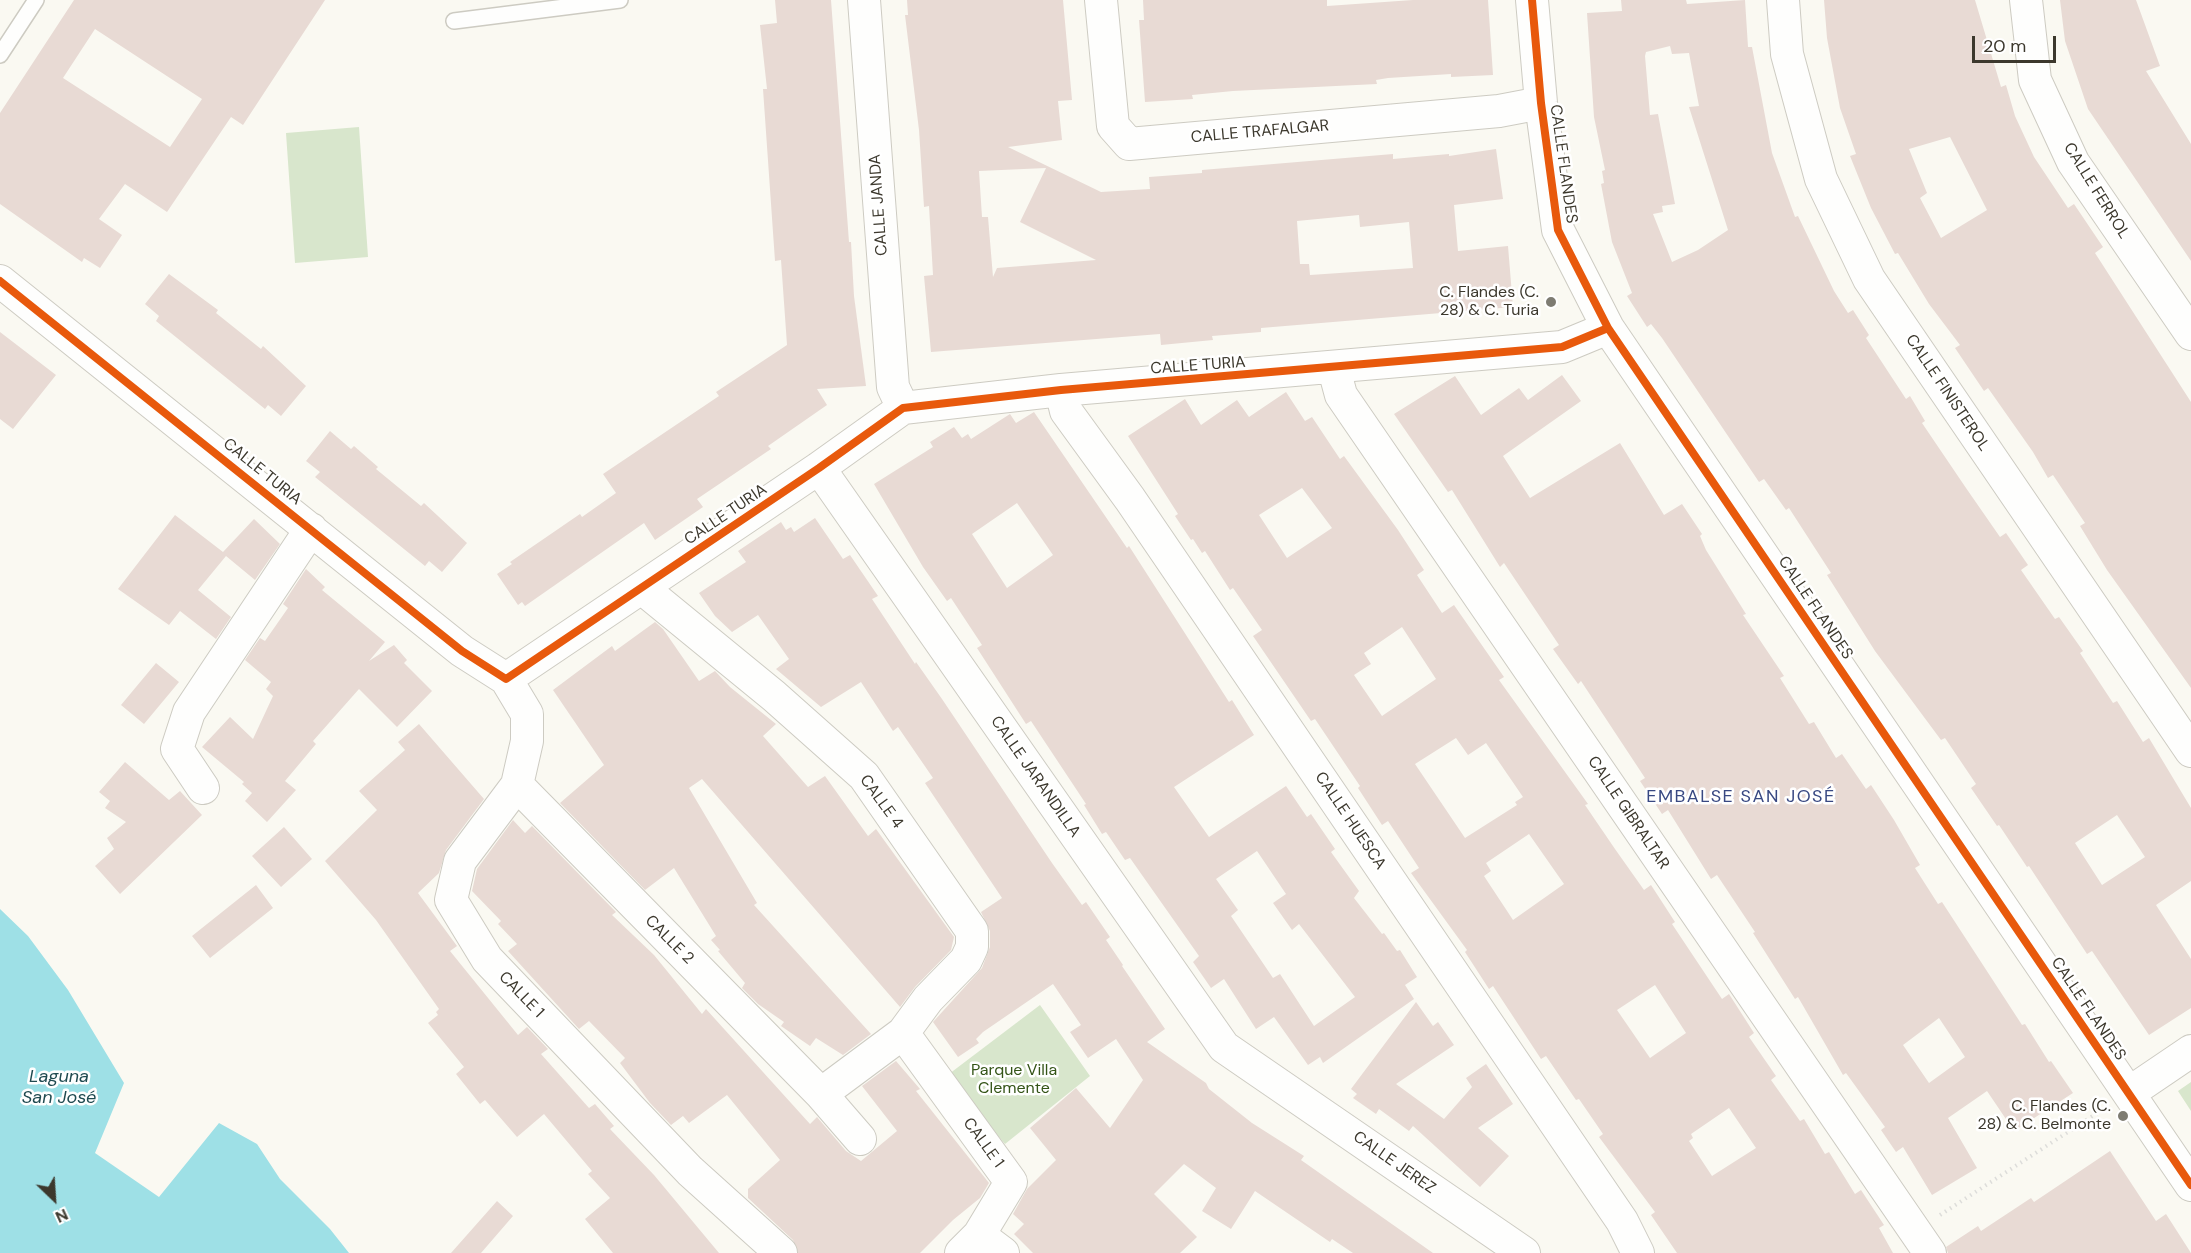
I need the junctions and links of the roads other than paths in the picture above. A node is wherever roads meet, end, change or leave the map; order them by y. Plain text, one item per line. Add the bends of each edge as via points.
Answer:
1 (36, 0) edge
2 (620, 0) edge
3 (864, 0) edge
4 (1101, 0) edge
5 (1532, 0) edge
6 (1783, 0) edge
7 (2026, 0) edge
8 (454, 21) dead end
9 (0, 55) edge
10 (1541, 103) junction
11 (0, 281) edge
12 (1608, 328) junction
13 (2191, 334) edge
14 (1334, 369) junction
15 (1061, 390) junction
16 (903, 408) junction
17 (819, 468) junction
18 (311, 529) junction
19 (642, 588) junction
20 (506, 679) junction
21 (2191, 750) edge
22 (517, 785) junction
23 (202, 788) dead end
24 (903, 1033) junction
25 (2191, 1051) edge
26 (1264, 1074) joint
27 (2129, 1093) junction
28 (821, 1094) junction
29 (860, 1139) dead end
30 (2191, 1185) edge
31 (1923, 1242) edge
32 (970, 1244) edge
33 (782, 1253) edge
34 (1003, 1253) edge
35 (1524, 1253) edge
36 (1638, 1253) edge

1 - 9 lane
2 - 8 lane
3 - 16 street, CALLE JANDA via 893,387
4 - 10 street, CALLE TRAFALGAR via 1113,126 1129,144 1499,111
5 - 10 street, CALLE FLANDES
6 - 21 street, CALLE FINISTEROL via 1787,54 1821,179 1869,279
7 - 13 street, CALLE FERROL via 2035,80 2073,162
10 - 12 street, CALLE FLANDES via 1558,230
11 - 18 street, CALLE TURIA
12 - 14 street, CALLE TURIA via 1562,347
12 - 27 street, CALLE FLANDES
14 - 15 street, CALLE TURIA
14 - 31 street, CALLE GIBRALTAR via 1341,395
15 - 16 street, CALLE TURIA
15 - 36 street, CALLE HUESCA via 1066,411 1131,499 1622,1221
16 - 17 street, CALLE TURIA
17 - 19 street, CALLE TURIA
17 - 26 street, CALLE JARANDILLA via 1224,1047
18 - 20 street, CALLE TURIA via 462,651
18 - 23 street via 189,712 177,749
19 - 20 street, CALLE TURIA
19 - 24 street, CALLE 4 via 864,776 972,931 972,947 966,960 928,999
20 - 22 street, CALLE 1 via 527,714 527,741
22 - 28 street, CALLE 2
22 - 33 street, CALLE 1 via 460,861 452,900 487,959 690,1171
24 - 28 street
24 - 32 street, CALLE 1 via 1011,1182
25 - 27 street
26 - 35 street, CALLE JEREZ
27 - 30 street, CALLE FLANDES
28 - 29 street, CALLE 2
32 - 34 street

